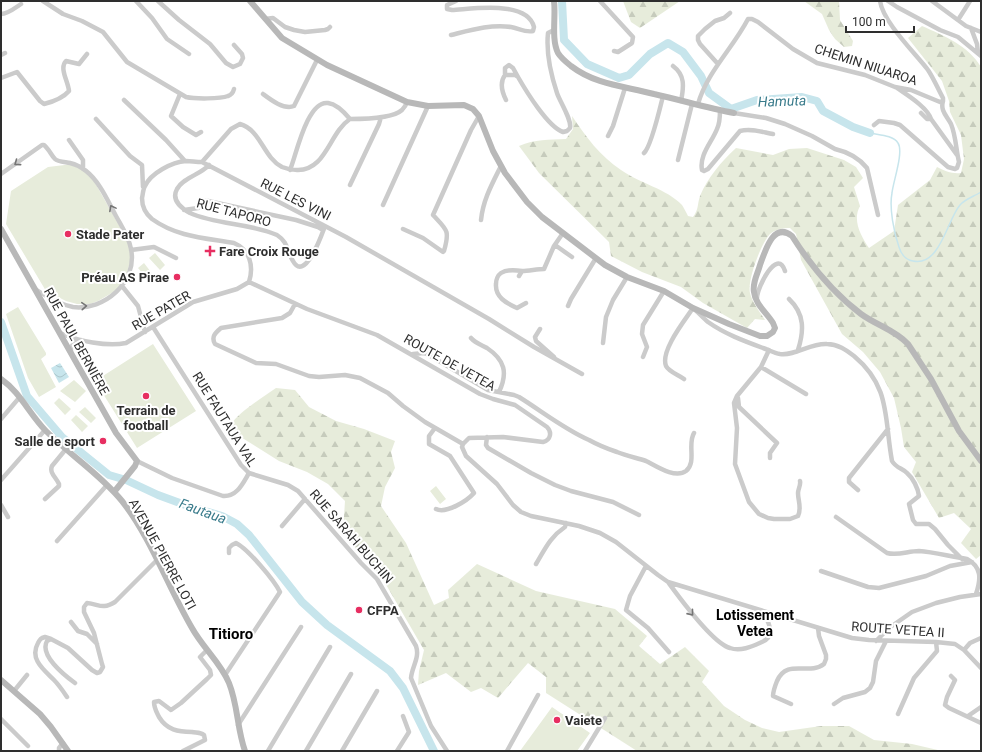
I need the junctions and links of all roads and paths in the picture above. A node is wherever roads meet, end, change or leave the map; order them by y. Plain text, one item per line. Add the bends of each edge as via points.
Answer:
1 (43, 1) edge
2 (136, 1) edge
3 (158, 1) edge
4 (250, 1) edge
5 (456, 1) edge
6 (554, 1) edge
7 (600, 1) edge
8 (880, 1) edge
9 (888, 1) edge
10 (932, 1) edge
11 (970, 1) edge
12 (21, 4) dead end
13 (730, 13) dead end
14 (1, 14) edge
15 (265, 19) junction
16 (958, 20) junction
17 (330, 27) dead end
18 (970, 28) junction
19 (554, 30) junction
20 (981, 32) edge
21 (451, 35) dead end
22 (234, 45) dead end
23 (614, 51) dead end
24 (88, 54) dead end
25 (189, 54) dead end
26 (979, 55) edge
27 (317, 60) junction
28 (718, 64) junction
29 (673, 66) dead end
30 (505, 75) junction
31 (518, 77) junction
32 (1, 78) edge
33 (895, 87) junction
34 (625, 88) junction
35 (234, 89) dead end
36 (180, 94) junction
37 (262, 94) dead end
38 (664, 96) junction
39 (124, 100) dead end
40 (506, 100) dead end
41 (681, 101) junction
42 (943, 101) junction
43 (407, 102) junction
44 (695, 104) junction
45 (428, 106) junction
46 (720, 110) junction
47 (734, 112) joint
48 (921, 114) dead end
49 (479, 116) junction
50 (381, 117) junction
51 (96, 119) dead end
52 (931, 119) junction
53 (350, 120) junction
54 (874, 125) dead end
55 (201, 132) dead end
56 (773, 134) dead end
57 (608, 136) dead end
58 (69, 140) dead end
59 (644, 153) dead end
60 (957, 155) junction
61 (678, 160) dead end
62 (185, 161) junction
63 (202, 162) junction
64 (209, 166) junction
65 (501, 166) junction
66 (83, 170) junction
67 (290, 170) junction
68 (1, 174) edge
69 (350, 185) dead end
70 (143, 189) junction
71 (383, 205) dead end
72 (184, 210) junction
73 (878, 215) dead end
74 (481, 220) dead end
75 (324, 228) junction
76 (1, 229) edge
77 (402, 229) dead end
78 (563, 232) junction
79 (555, 245) junction
80 (132, 250) junction
81 (572, 257) dead end
82 (176, 258) dead end
83 (596, 258) junction
84 (522, 271) junction
85 (785, 271) dead end
86 (519, 276) dead end
87 (627, 277) junction
88 (249, 282) junction
89 (122, 286) junction
90 (35, 289) junction
91 (664, 291) junction
92 (789, 299) dead end
93 (758, 302) junction
94 (526, 303) dead end
95 (295, 304) junction
96 (568, 306) dead end
97 (693, 308) junction
98 (154, 327) junction
99 (540, 329) dead end
100 (145, 332) junction
101 (60, 333) junction
102 (471, 338) dead end
103 (82, 340) junction
104 (603, 343) dead end
105 (769, 350) junction
106 (798, 350) junction
107 (71, 354) junction
108 (412, 354) junction
109 (643, 357) dead end
110 (557, 361) junction
111 (760, 367) junction
112 (582, 374) dead end
113 (1, 379) edge
114 (684, 379) dead end
115 (499, 392) junction
116 (806, 394) dead end
117 (738, 396) junction
118 (19, 398) junction
119 (1, 419) edge
120 (435, 428) junction
121 (888, 429) junction
122 (45, 430) junction
123 (694, 433) dead end
124 (487, 437) junction
125 (463, 444) junction
126 (66, 449) junction
127 (770, 458) dead end
128 (137, 461) junction
129 (981, 461) edge
130 (249, 473) junction
131 (1, 480) edge
132 (800, 481) dead end
133 (107, 485) junction
134 (858, 490) dead end
135 (114, 492) junction
136 (45, 499) dead end
137 (305, 499) junction
138 (1, 505) edge
139 (436, 509) dead end
140 (639, 515) dead end
141 (8, 517) dead end
142 (836, 517) dead end
143 (566, 522) junction
144 (282, 526) dead end
145 (57, 541) dead end
146 (229, 553) dead end
147 (962, 559) junction
148 (157, 560) junction
149 (972, 562) junction
150 (536, 564) dead end
151 (646, 566) junction
152 (821, 571) dead end
153 (668, 582) junction
154 (979, 594) edge
155 (763, 611) junction
156 (71, 622) dead end
157 (301, 627) dead end
158 (818, 628) junction
159 (981, 638) edge
160 (51, 639) junction
161 (876, 641) junction
162 (886, 641) junction
163 (936, 642) junction
164 (97, 644) junction
165 (330, 647) dead end
166 (207, 650) junction
167 (964, 650) junction
168 (669, 652) dead end
169 (981, 668) edge
170 (351, 674) dead end
171 (27, 675) dead end
172 (225, 675) junction
173 (951, 676) dead end
174 (1, 680) edge
175 (74, 682) dead end
176 (14, 691) junction
177 (377, 691) dead end
178 (538, 695) dead end
179 (67, 697) dead end
180 (791, 704) dead end
181 (834, 704) dead end
182 (981, 707) edge
183 (898, 714) dead end
184 (403, 716) dead end
185 (968, 716) junction
186 (605, 718) dead end
187 (1, 719) edge
188 (981, 723) edge
189 (238, 726) junction
190 (63, 743) junction
191 (28, 746) dead end
192 (59, 751) edge
193 (68, 751) edge
194 (183, 751) edge
195 (245, 751) edge
196 (268, 751) edge
197 (306, 751) edge
198 (342, 751) edge
199 (398, 751) edge
200 (447, 751) edge
201 (507, 751) edge
202 (585, 751) edge

1 - 36 street via 63,14 103,32 127,62
2 - 25 street via 167,38
3 - 22 street via 210,44 226,63 233,67 240,64 243,58
4 - 15 main road
5 - 21 street via 448,3 447,9 509,8 527,16 534,27 533,31 529,32 511,27 491,27
6 - 19 main road
7 - 23 street via 633,37 632,43 618,52
8 - 42 street, CHEMIN NIUAROA via 897,32 928,71
9 - 26 street via 940,30 958,37
10 - 16 street
11 - 16 street
12 - 14 street
13 - 28 street via 715,21 698,36 700,44
15 - 17 street via 273,18 288,29 300,32 326,30
15 - 27 main road via 282,38
16 - 18 street
18 - 20 street
18 - 26 street
19 - 31 street via 548,33 549,57 557,93 570,123 569,130 561,131 555,126 528,95
19 - 34 main road via 556,47 564,61 585,76
24 - 32 street via 79,64 64,63 62,66 69,91 47,104 40,101 17,72
27 - 37 street via 291,108
27 - 43 main road
28 - 33 street, CHEMIN NIUAROA via 748,19 752,19 817,63 865,75
28 - 44 street, CHEMIN NIUAROA
29 - 41 street via 681,75 683,82
30 - 31 street via 512,74
30 - 31 street via 509,65
30 - 40 street via 502,82
33 - 42 street, CHEMIN NIUAROA
33 - 52 street via 917,102
34 - 38 main road
34 - 57 street via 614,126
35 - 36 street via 230,95 218,97 192,98
36 - 55 street via 171,116 194,134
38 - 41 main road
38 - 59 street via 650,142
39 - 62 street
41 - 44 main road
42 - 60 street via 943,112 950,124
43 - 45 main road
43 - 50 street via 398,113
44 - 46 main road
44 - 61 street, CHEMIN NIUAROA
45 - 49 main road via 464,105
45 - 71 street
46 - 47 main road
46 - 56 street via 718,128 703,156 701,164 704,171 740,131 745,129
47 - 73 street via 794,127 862,162 867,168
48 - 52 street
49 - 65 main road
49 - 77 street via 433,215 447,231 444,251
50 - 53 street
50 - 69 street
51 - 70 street via 132,158 142,165
52 - 60 street
53 - 67 street via 338,131 311,168
53 - 67 street via 339,108 329,103 318,106 302,133
54 - 60 street via 879,121 900,125 944,163 955,169 959,162
58 - 66 street via 83,160
62 - 63 street, RUE LES VINI
62 - 70 street, RUE LES VINI via 162,170 149,180
63 - 64 street, RUE LES VINI
63 - 67 street via 231,129 240,124 247,126 258,137 279,166
64 - 72 street, RUE TAPORO via 177,189 175,200
64 - 75 street, RUE LES VINI
65 - 74 street via 487,196
65 - 78 main road via 527,202
66 -> 68 street via 70,163 56,160 42,145
80 -> 66 street via 101,188
70 - 88 street via 142,201 145,211 164,226 180,234 234,243 244,249 251,265
72 - 75 street via 198,208 202,201
72 - 75 street, RUE TAPORO via 277,235 286,243 293,261 301,267 311,257
75 - 110 street, RUE LES VINI via 484,316
76 - 90 main road, RUE PAUL BERNIÈRE
78 - 79 street
78 - 83 main road
79 - 81 street
79 - 84 street via 544,269
80 - 82 street via 154,247
80 - 89 street via 131,267
83 - 87 main road
83 - 96 street
84 - 86 street
84 - 94 street via 502,272 496,281 496,288 503,300 517,308
85 - 93 street via 777,264 769,270 758,292
87 - 91 main road
87 - 104 street via 606,317
88 - 95 street, ROUTE DE VETEA
88 - 98 street, RUE PATER via 237,289 193,302
90 -> 89 street via 58,303 81,307 103,302
89 - 100 street via 138,306
90 - 101 main road, RUE PAUL BERNIÈRE
91 - 97 main road
91 - 109 street via 643,326 642,334 648,347
92 - 106 street via 797,307 803,324
93 - 97 main road via 774,323 773,332 767,336 760,336 728,324
93 - 129 main road via 753,290 767,246 777,234 788,232 814,269 839,295 862,314 903,338 931,379 959,431
95 - 108 street, ROUTE DE VETEA via 371,332
95 - 120 street via 290,313 282,318 221,328 213,337 214,344 256,363 279,364 309,376 345,375 360,378 388,393
97 - 105 street via 708,322 726,333
97 - 114 street via 670,341 666,361 669,370
98 - 100 street, RUE PATER
98 - 130 street, RUE FAUTAUA VAL via 241,465
99 - 110 street via 535,337 536,341
100 - 103 street, RUE PATER via 118,345
101 - 103 street, RUE PATER
101 - 107 main road, RUE PAUL BERNIÈRE
102 - 115 street via 494,354 503,365 505,371
103 - 107 street via 74,342
105 - 106 street via 782,354
105 - 111 street
106 - 121 street via 825,344 836,345 848,351 875,378 882,395
107 - 128 main road, RUE PAUL BERNIÈRE via 119,438
108 - 115 street via 427,354 484,388
108 - 124 street, ROUTE DE VETEA via 480,394 515,405 551,432 548,440 543,442 510,437
110 - 112 street, RUE LES VINI
111 - 116 street
111 - 117 street
113 - 118 main road, AVENUE PIERRE LOTI
115 - 123 street via 520,397 560,424 599,445 676,473 686,471 690,463 690,443
117 - 127 street via 739,407 777,443 770,453
117 - 132 street via 734,403 737,428 735,464 749,502 759,514 768,518 795,518 800,512
118 - 119 street
118 - 122 main road, AVENUE PIERRE LOTI
120 - 125 street
120 - 139 street via 429,436 429,444 450,456 474,493 447,510
121 - 134 street via 849,478 849,482
121 - 147 street via 892,461 907,472 918,491 919,496 909,504 912,520 916,524 929,524
122 - 126 main road, AVENUE PIERRE LOTI
122 - 131 street
124 - 125 street, ROUTE DE VETEA via 469,438
124 - 140 street via 488,448 531,473 571,491 613,502
125 - 143 street via 466,456 497,484 517,509 531,516
126 - 133 main road, AVENUE PIERRE LOTI
126 - 136 street via 51,469 59,484
128 - 130 street, RUE FAUTAUA VAL via 177,480 223,496 234,494
128 - 135 main road
130 - 137 street, RUE SARAH BUCHIN via 288,485
133 - 135 main road, AVENUE PIERRE LOTI
133 - 145 street
135 - 148 main road, AVENUE PIERRE LOTI via 132,516
137 - 144 street
137 - 200 street, RUE SARAH BUCHIN via 377,579 416,646 418,652 411,678 431,726
138 - 141 street
142 - 147 street via 890,554 918,551
143 - 150 street via 565,527 549,541
143 - 151 street via 590,528 609,538
146 - 172 street via 232,545 241,545 280,592
147 - 149 street
148 - 164 street via 115,602 102,606 85,604 84,612
148 - 166 main road, AVENUE PIERRE LOTI via 197,637
149 - 152 street via 950,566 922,577 879,588 868,587
149 - 154 street via 980,574
151 - 153 street
151 - 168 street via 630,596 626,610 648,628
153 - 155 street, ROUTE VETEA II
153 -> 155 street via 703,626 730,649 742,649 770,637 770,628
154 - 161 street via 936,603 912,612
155 - 158 street, ROUTE VETEA II
156 - 164 street via 78,631 87,634
157 - 189 street
158 - 161 street, ROUTE VETEA II via 852,638
158 - 180 street via 826,655 824,664 818,667 786,670 780,675 773,693 775,698
159 - 167 street via 970,643
160 - 164 street via 68,648 97,673 103,667
160 - 175 street via 44,645 47,654
160 - 179 street via 45,637 40,640 35,651 36,658
161 - 162 street, ROUTE VETEA II
162 - 163 street, ROUTE VETEA II
162 - 181 street via 876,661 870,688
163 - 167 street, ROUTE VETEA II via 955,644
163 - 183 street via 937,651 914,678
165 - 196 street
166 - 172 main road, AVENUE PIERRE LOTI
166 - 194 street via 200,657 210,670 207,679 171,710 159,701 154,702 162,722 171,730 204,735 205,740
167 - 169 street, ROUTE VETEA II
170 - 197 street
171 - 176 street
172 - 189 main road, AVENUE PIERRE LOTI via 232,692
173 - 185 street via 955,680 945,705
174 - 176 main road
176 - 190 main road via 44,719
177 - 198 street
178 - 201 street
182 - 185 street
184 - 199 street via 409,732
185 - 188 street
186 - 202 street
187 - 191 street
189 - 195 main road, AVENUE PIERRE LOTI
190 - 192 street
190 - 193 main road

